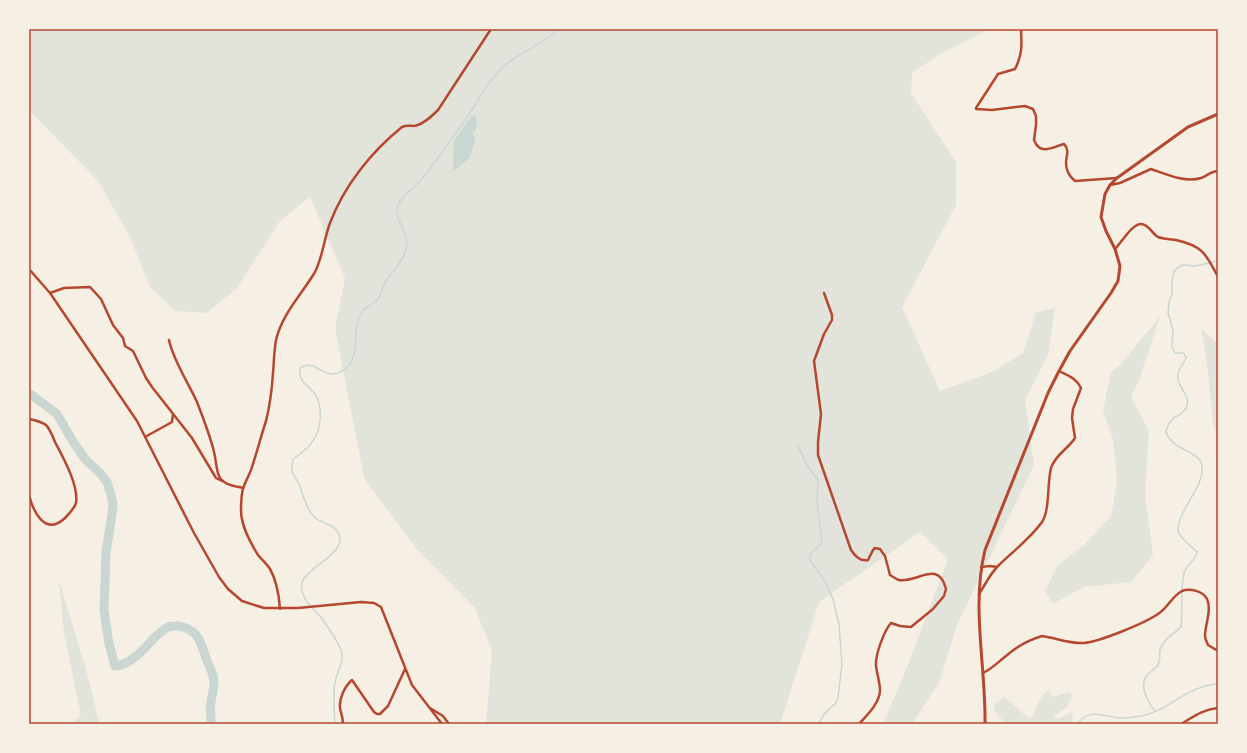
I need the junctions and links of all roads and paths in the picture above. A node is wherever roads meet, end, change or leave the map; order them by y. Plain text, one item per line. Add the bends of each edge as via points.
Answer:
1 (491, 29) edge
2 (1023, 29) edge
3 (1218, 114) edge
4 (1218, 171) edge
5 (1117, 178) junction
6 (1110, 185) junction
7 (1115, 249) junction
8 (29, 269) edge
9 (1218, 277) edge
10 (50, 293) junction
11 (824, 294) dead end
12 (169, 340) dead end
13 (1058, 371) junction
14 (173, 413) junction
15 (29, 419) edge
16 (145, 437) junction
17 (222, 481) junction
18 (243, 488) junction
19 (29, 495) edge
20 (980, 567) junction
21 (997, 567) junction
22 (978, 595) junction
23 (280, 609) junction
24 (1218, 651) edge
25 (405, 669) junction
26 (983, 673) junction
27 (428, 707) junction
28 (1218, 708) edge
29 (343, 724) edge
30 (442, 724) edge
31 (449, 724) edge
32 (859, 724) edge
33 (985, 724) edge
34 (1181, 724) edge

1 - 18 street via 438,110 419,125 402,127 379,148 364,165 336,210 321,259 297,297 276,339 268,408 252,468
2 - 5 street via 1020,60 1015,69 998,74 976,109 1025,106 1033,109 1036,116 1035,143 1042,149 1049,150 1064,144 1068,151 1066,165 1070,177 1075,181
3 - 5 street via 1188,127
4 - 6 street via 1200,178 1184,178 1172,177 1151,169
5 - 6 street
6 - 7 street via 1105,194 1101,217
7 - 9 street via 1134,226 1146,225 1158,237 1190,243 1201,250 1206,254
7 - 13 street via 1120,266 1118,281
8 - 10 street
10 - 14 street via 69,288 90,287 104,304 126,346 133,350 146,378
10 - 16 street via 137,421
11 - 32 street via 832,320 814,361 821,414 818,455 851,550 856,558 866,561 875,548 880,549 885,556 890,575 897,580 932,573 941,576 946,589 944,596 933,609 911,627 892,623 887,628 876,664 881,691 874,706
12 - 17 street via 197,402 214,450 218,476
13 - 20 street via 995,523
13 - 21 street via 1078,382 1081,388 1072,418 1076,438 1054,460 1047,492 1047,510 1042,523
14 - 16 street via 172,422
14 - 17 street via 198,447 216,478
15 - 19 street via 46,425 71,476 76,503 63,520 47,524 37,517
16 - 23 street via 194,533 228,589 242,600 264,608
17 - 18 street
18 - 23 street via 241,511 244,526 250,541 274,577 280,596
20 - 21 street
20 - 22 street
21 - 22 street
22 - 26 street
23 - 25 street via 360,602 374,604 385,614
24 - 26 street via 1208,645 1205,637 1207,599 1195,590 1184,590 1163,611 1146,621 1089,642 1075,643 1038,637 1012,651 993,668
25 - 27 street via 412,685
25 - 29 street via 388,706 380,714 374,712 354,682 349,682 340,703
26 - 33 street
27 - 30 street
27 - 31 street via 443,716
28 - 34 street via 1210,709

